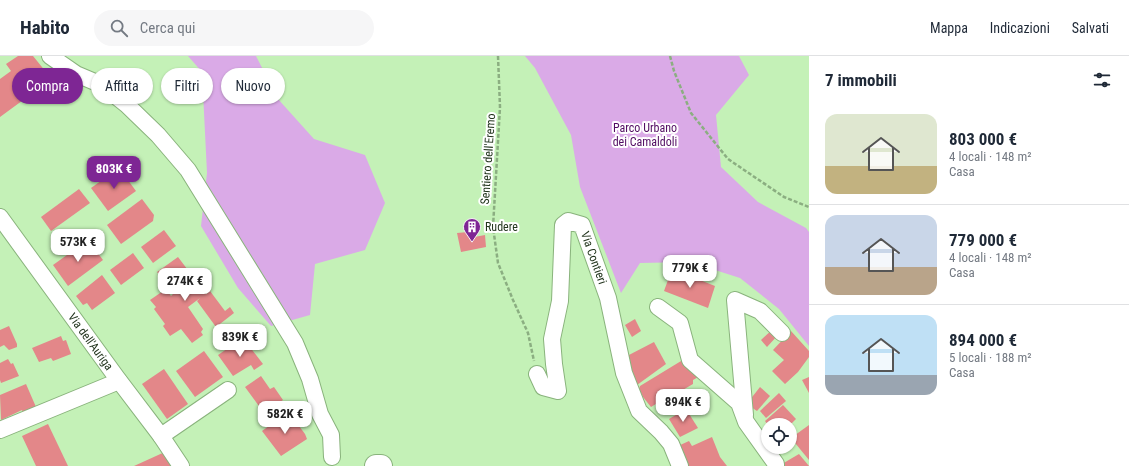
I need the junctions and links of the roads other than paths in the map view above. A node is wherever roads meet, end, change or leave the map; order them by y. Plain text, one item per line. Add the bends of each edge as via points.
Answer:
1 (50, 56) edge
2 (0, 217) edge
3 (658, 307) dead end
4 (782, 333) dead end
5 (537, 374) road end
6 (119, 381) junction
7 (228, 390) dead end
8 (746, 422) junction
9 (0, 430) edge
10 (161, 436) junction
11 (332, 457) dead end
12 (181, 466) edge
13 (376, 466) edge
14 (381, 466) edge
15 (680, 466) edge
16 (776, 466) edge

1 - 11 lane via 76,74 102,85 127,105 158,135 188,170 295,343 310,378 320,414 331,435
2 - 6 lane, Via dell'Auriga
3 - 8 lane via 680,323 690,360 739,403
4 - 8 lane via 760,311 735,300
5 - 15 lane, Via Contieri via 543,387 558,391 552,339 560,301 563,225 568,220 582,225 608,298 624,373 639,410 671,444
6 - 9 lane
6 - 10 lane, Via dell'Auriga
7 - 10 lane
8 - 16 lane
10 - 12 lane, Via dell'Auriga
13 - 14 highway

